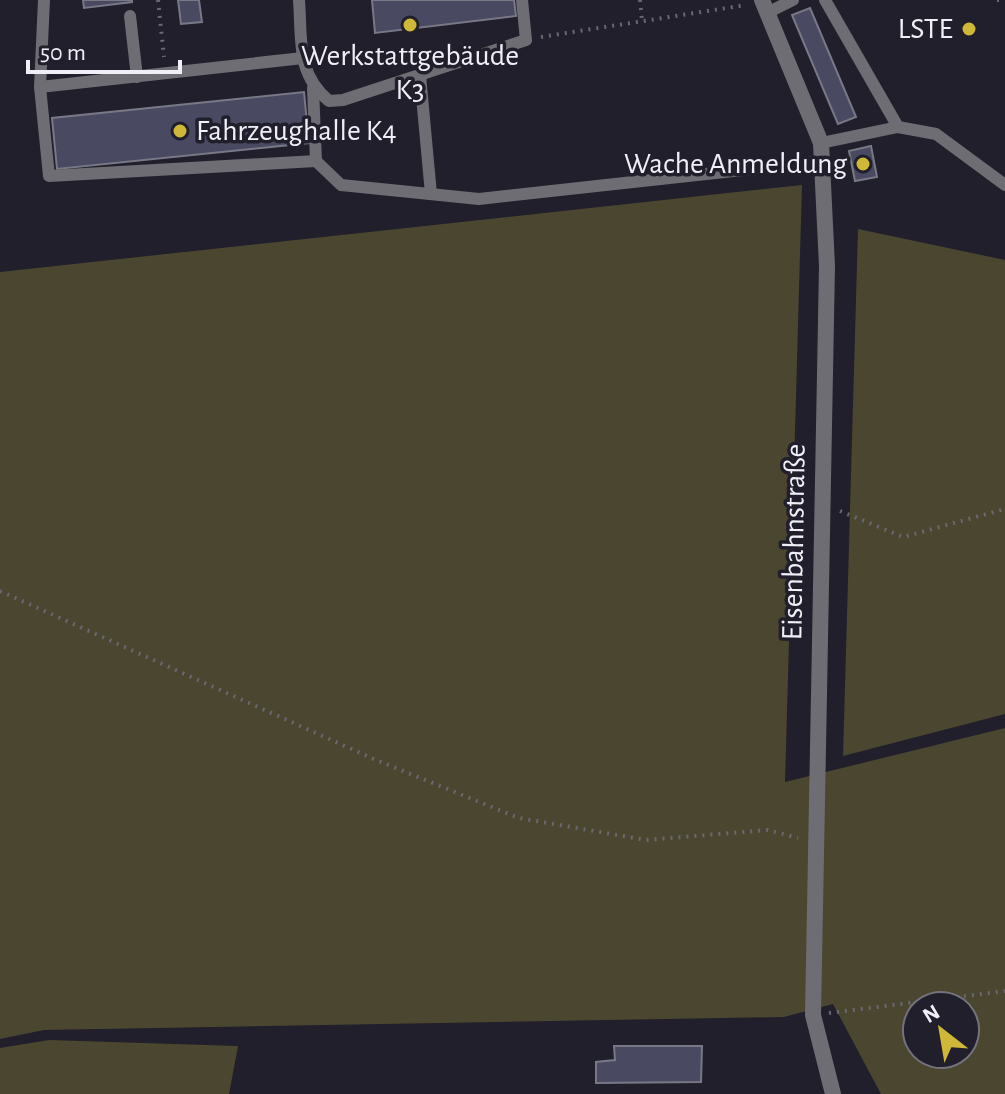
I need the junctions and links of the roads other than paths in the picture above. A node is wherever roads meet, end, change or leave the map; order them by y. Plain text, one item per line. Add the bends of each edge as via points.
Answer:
1 (44, 0) edge
2 (299, 0) edge
3 (522, 0) edge
4 (793, 0) edge
5 (825, 0) edge
6 (765, 5) edge
7 (130, 16) dead end
8 (303, 58) junction
9 (420, 75) junction
10 (137, 77) junction
11 (40, 87) junction
12 (313, 88) junction
13 (898, 127) junction
14 (821, 143) junction
15 (316, 161) junction
16 (824, 161) junction
17 (1005, 185) edge
18 (431, 194) junction
19 (833, 1094) edge

1 - 11 lane
2 - 8 lane
3 - 9 lane via 526,40
4 - 6 lane
5 - 13 lane
6 - 14 street, Eisenbahnstraße
7 - 10 lane
8 - 10 lane
8 - 12 lane
9 - 12 lane via 343,100 329,101
9 - 18 lane
10 - 11 lane
11 - 15 lane via 49,176
12 - 15 lane
13 - 14 lane
13 - 17 lane via 936,134
14 - 16 street, Eisenbahnstraße
15 - 18 lane via 341,185
16 - 18 lane via 479,199
16 - 19 street, Eisenbahnstraße via 827,266 813,1015

